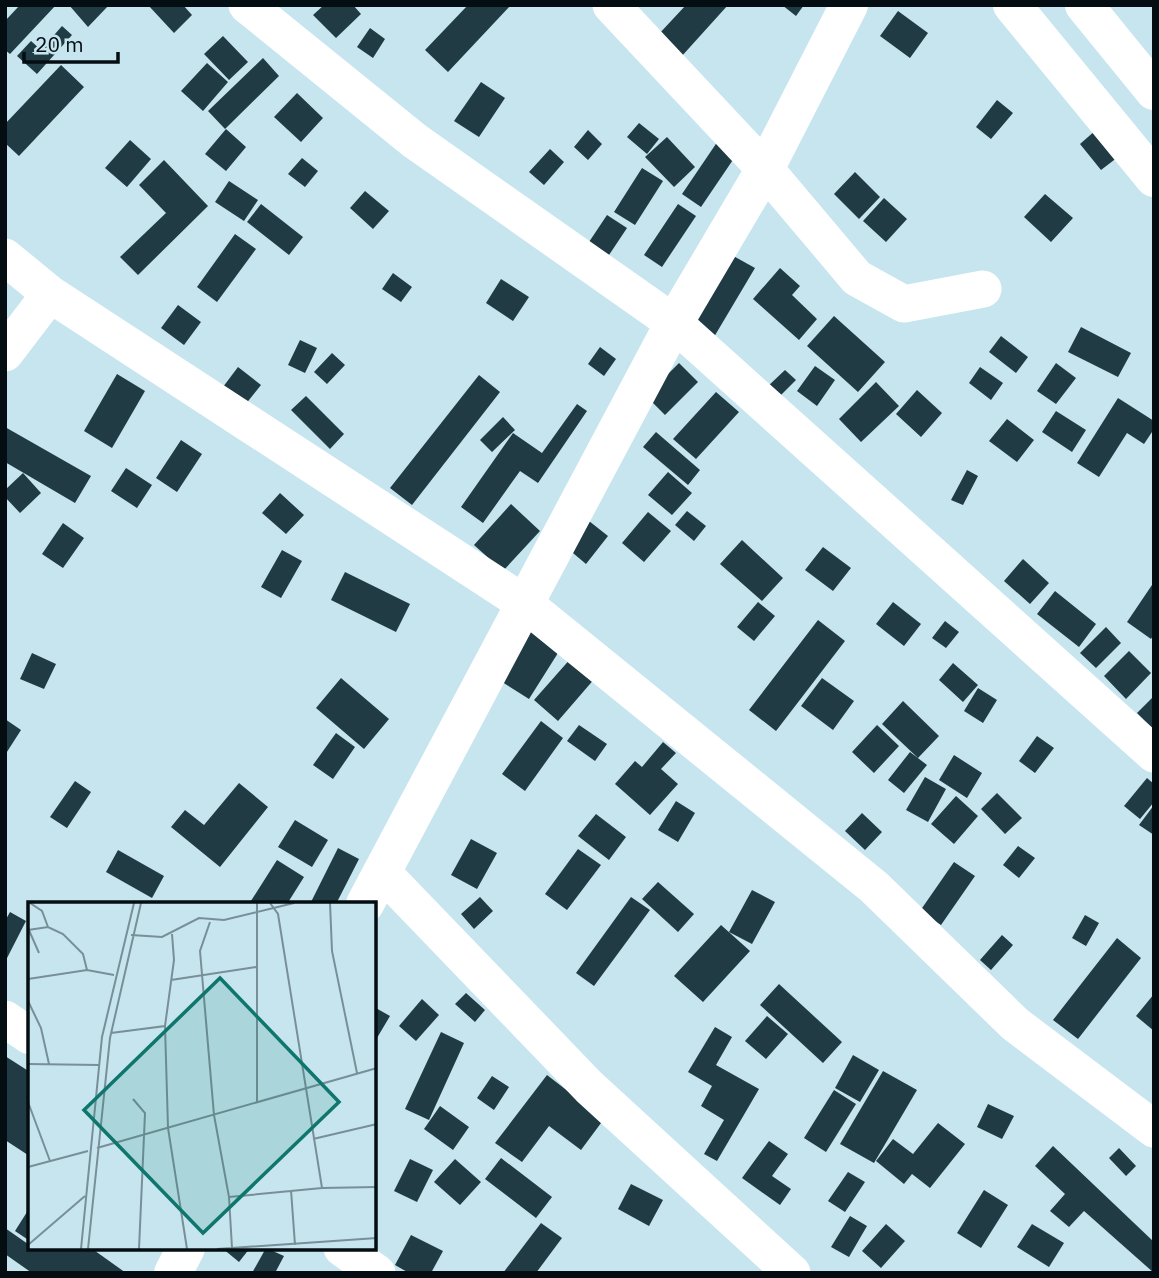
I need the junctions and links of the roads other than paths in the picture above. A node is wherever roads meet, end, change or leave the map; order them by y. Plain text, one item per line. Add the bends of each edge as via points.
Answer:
1 (247, 5) edge
2 (611, 5) edge
3 (849, 5) edge
4 (1012, 5) edge
5 (1084, 5) edge
6 (1154, 91) edge
7 (765, 169) junction
8 (1154, 178) edge
9 (5, 257) edge
10 (984, 289) dead end
11 (50, 294) junction
12 (674, 323) junction
13 (5, 353) edge
14 (524, 603) junction
15 (1154, 754) edge
16 (373, 888) edge
17 (5, 1020) edge
18 (28, 1035) edge
19 (1154, 1129) edge
20 (185, 1250) edge
21 (345, 1250) edge
22 (173, 1273) edge
23 (377, 1273) edge
24 (792, 1273) edge

1 - 12 street via 415,141
2 - 7 street
3 - 7 street
4 - 8 street
5 - 6 street
7 - 10 street via 857,278 904,304
7 - 12 street
9 - 11 street
11 - 13 street
11 - 14 street
12 - 14 street
12 - 15 street
14 - 16 street
14 - 19 street via 874,887 1015,1024
16 - 24 street
17 - 18 street
20 - 22 street
21 - 23 street

